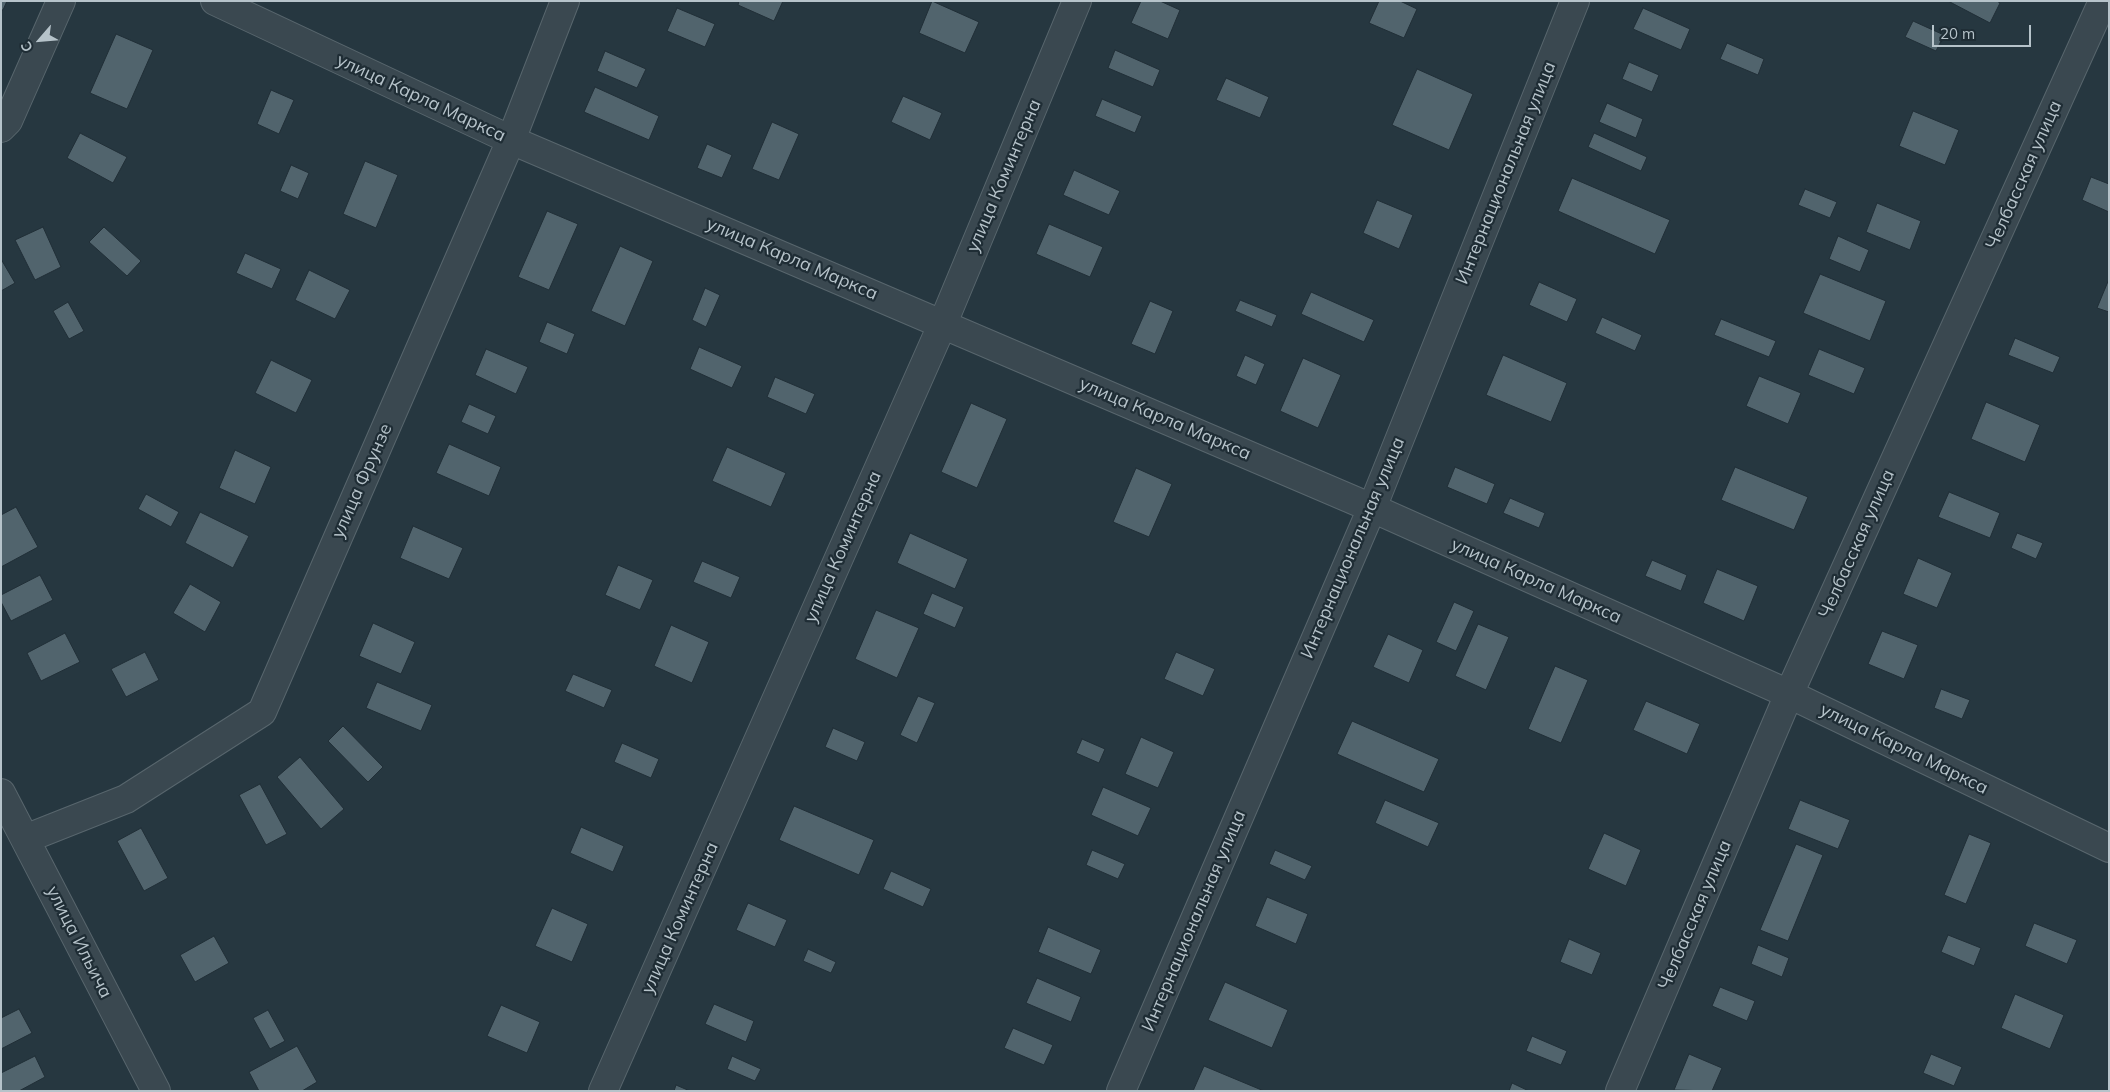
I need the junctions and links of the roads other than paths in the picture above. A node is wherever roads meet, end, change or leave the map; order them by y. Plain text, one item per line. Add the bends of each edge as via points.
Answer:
1 (60, 1) edge
2 (215, 1) edge
3 (565, 1) edge
4 (1077, 1) edge
5 (1575, 1) edge
6 (2103, 1) edge
7 (1, 128) edge
8 (511, 140) junction
9 (942, 323) junction
10 (1372, 508) junction
11 (1789, 694) junction
12 (1, 793) edge
13 (25, 839) junction
14 (2109, 848) edge
15 (156, 1091) edge
16 (603, 1091) edge
17 (1121, 1091) edge
18 (1620, 1091) edge

1 - 7 street via 8,121
2 - 8 street, улица Карла Маркса
3 - 8 street, улица Фрунзе
4 - 9 street, улица Коминтерна
5 - 10 street, Интернациональная улица
6 - 11 street, Челбасская улица
8 - 9 street, улица Карла Маркса
8 - 13 street, улица Фрунзе via 262,712 126,799
9 - 10 street, улица Карла Маркса
9 - 16 street, улица Коминтерна
10 - 11 street, улица Карла Маркса
10 - 17 street, Интернациональная улица
11 - 14 street, улица Карла Маркса
11 - 18 street, Челбасская улица
12 - 13 street, улица Ильича
13 - 15 street, улица Ильича

